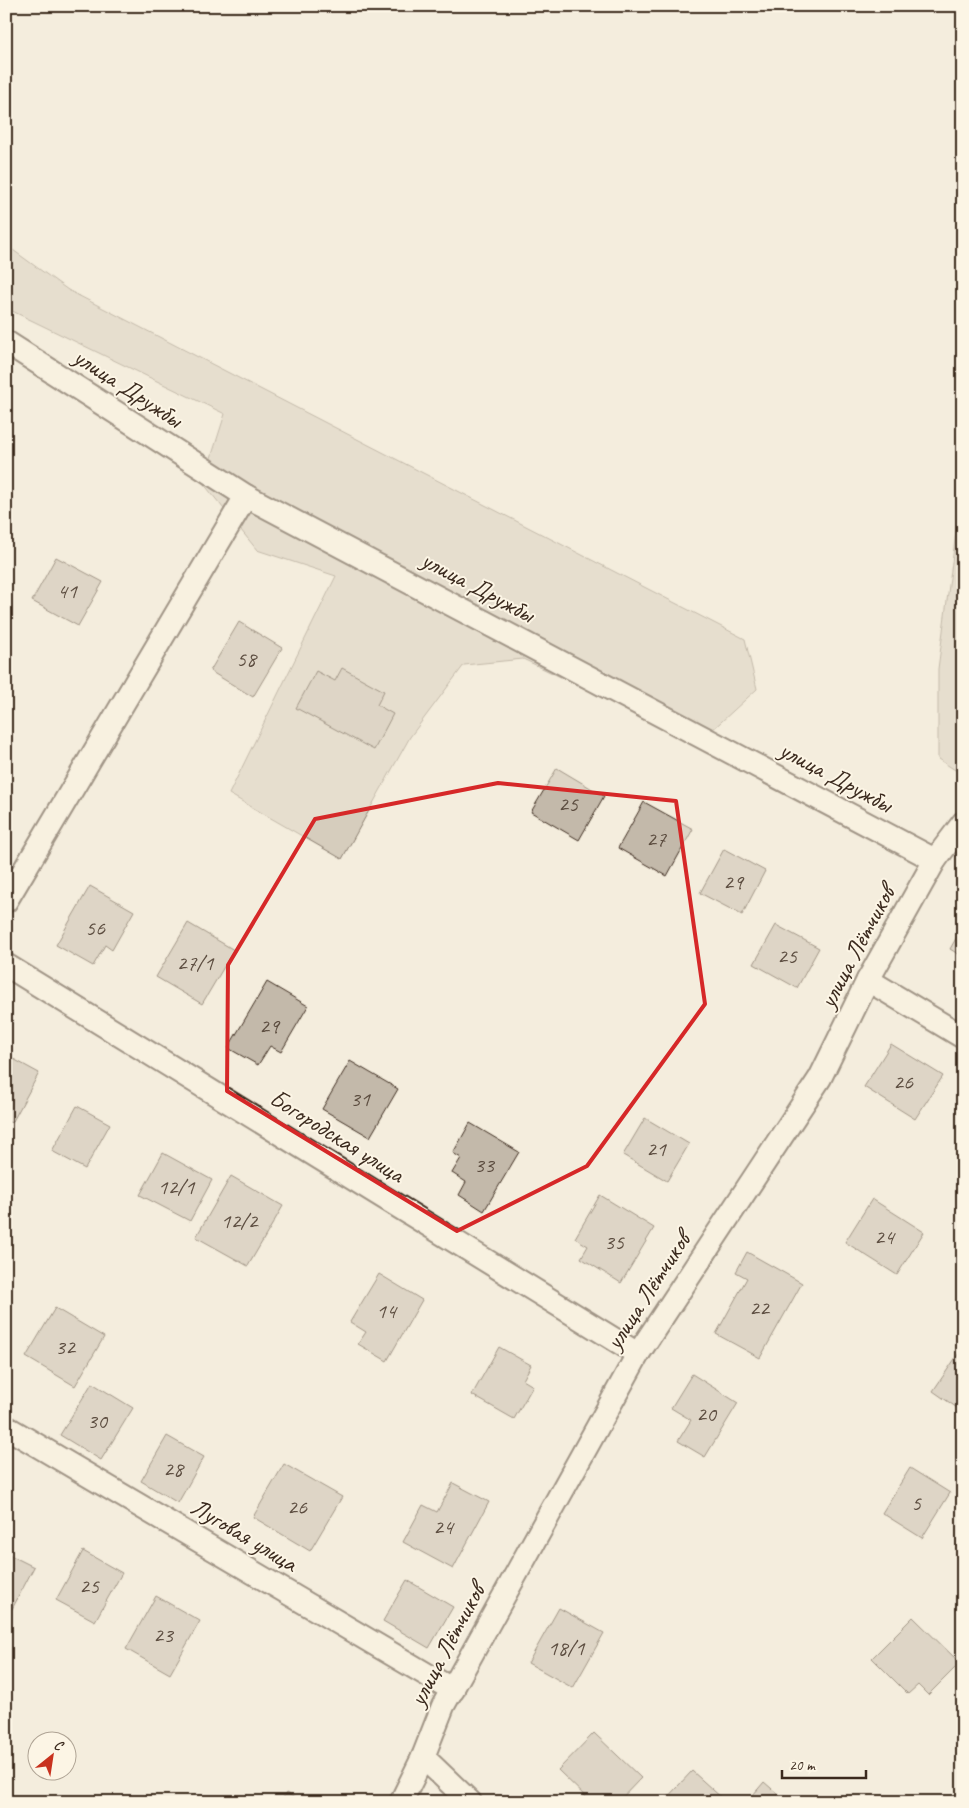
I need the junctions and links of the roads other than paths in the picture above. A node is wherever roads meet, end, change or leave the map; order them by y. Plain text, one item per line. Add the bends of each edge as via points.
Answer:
1 (6, 342) edge
2 (246, 496) junction
3 (963, 823) edge
4 (935, 860) junction
5 (6, 901) edge
6 (6, 965) edge
7 (868, 980) junction
8 (963, 1038) edge
9 (638, 1354) junction
10 (6, 1427) edge
11 (453, 1690) junction
12 (423, 1757) junction
13 (400, 1802) edge
14 (470, 1802) edge

1 - 2 street, улица Дружбы
2 - 4 street, улица Дружбы
2 - 5 street
3 - 4 street, улица Лётчиков
4 - 7 street, улица Лётчиков
6 - 9 street, Богородская улица
7 - 8 street
7 - 9 street, улица Лётчиков via 820,1078
9 - 11 street, улица Лётчиков
10 - 11 street, Луговая улица
11 - 12 street, улица Лётчиков via 443,1706
12 - 13 street, улица Лётчиков
12 - 14 street

